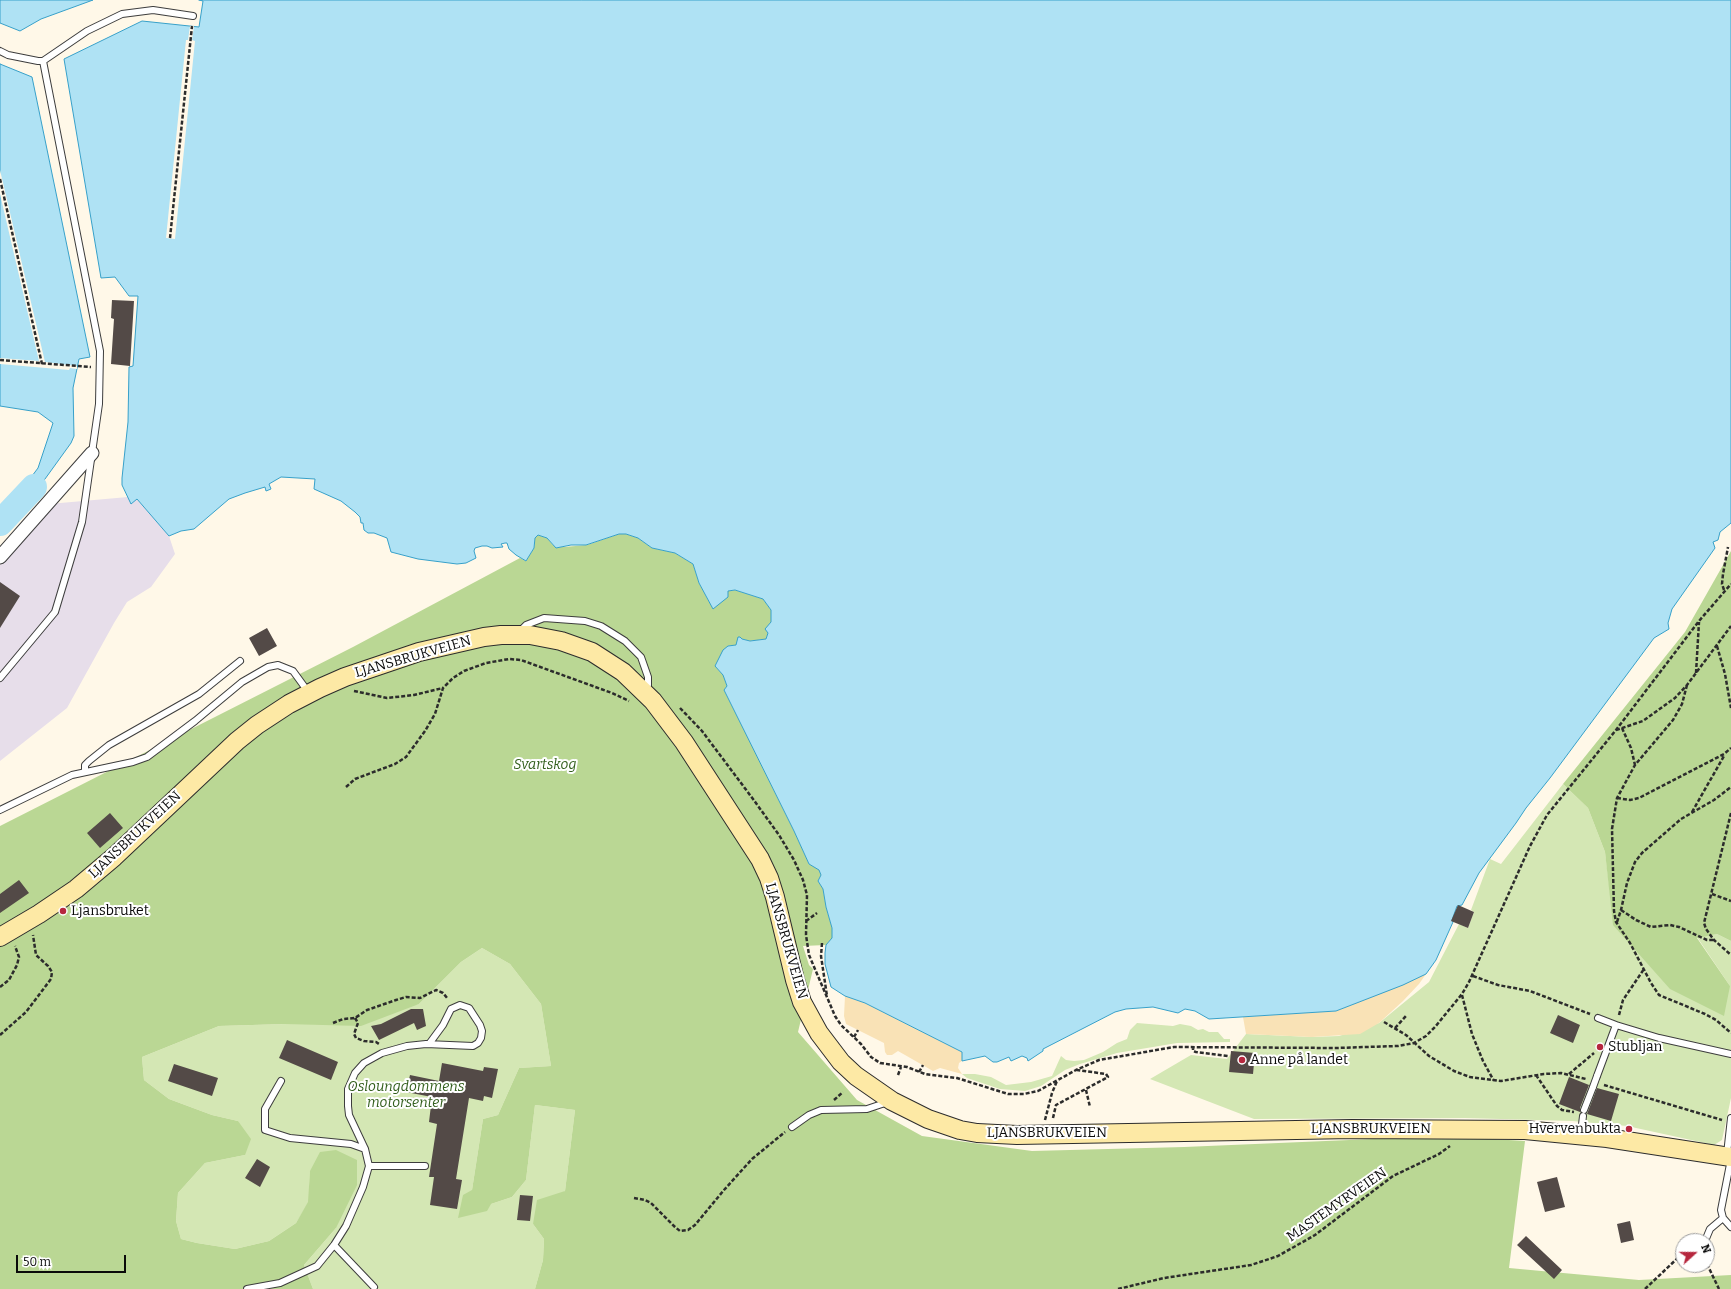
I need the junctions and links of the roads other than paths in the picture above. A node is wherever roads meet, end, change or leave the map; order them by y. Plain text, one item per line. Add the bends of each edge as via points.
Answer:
1 (193, 16) road end
2 (0, 51) edge
3 (43, 61) junction
4 (92, 453) junction
5 (0, 557) edge
6 (516, 635) junction
7 (240, 661) dead end
8 (0, 678) edge
9 (309, 693) junction
10 (640, 699) junction
11 (85, 771) junction
12 (0, 810) edge
13 (10, 931) edge
14 (1598, 1018) road end
15 (1616, 1025) junction
16 (429, 1044) junction
17 (1731, 1054) edge
18 (281, 1081) dead end
19 (892, 1101) junction
20 (1731, 1119) edge
21 (792, 1127) road end
22 (1581, 1135) junction
23 (365, 1149) junction
24 (1730, 1157) edge
25 (369, 1166) junction
26 (425, 1166) dead end
27 (1723, 1218) junction
28 (1731, 1227) edge
29 (1708, 1233) edge
30 (334, 1245) junction
31 (374, 1287) dead end
32 (247, 1289) edge

1 - 3 lane via 154,10 122,14 88,31
2 - 3 lane via 8,55
3 - 4 lane via 100,351 99,404
4 - 5 street
4 - 8 lane via 82,522 55,612
6 - 9 main road, LJANSBRUKVEIEN via 464,641 419,652 367,669
6 - 10 main road, LJANSBRUKVEIEN via 546,637 592,652 623,672
6 - 10 lane via 526,625 544,618 585,621 601,626 625,641 641,657 648,685
7 - 11 lane via 199,694 109,745 85,765
9 - 11 lane via 294,671 278,665 268,667 242,682 147,757
9 - 13 main road, LJANSBRUKVEIEN via 257,725 93,874 56,903
10 - 19 main road, LJANSBRUKVEIEN via 660,710 684,742 760,859 775,897 802,1002 819,1033 837,1057 856,1076
11 - 12 lane
14 - 15 lane
15 - 17 lane via 1659,1038
15 - 22 lane via 1583,1113
16 - 16 lane via 473,1046 478,1042 482,1031 475,1015 469,1008 460,1004 451,1009
16 - 23 lane via 387,1052 364,1063 355,1073 348,1089 349,1115
18 - 23 lane via 265,1109 265,1130 290,1138 351,1144
19 - 21 lane via 867,1109 821,1110
19 - 22 main road, LJANSBRUKVEIEN via 928,1119 960,1130 994,1134 1457,1129 1525,1130
20 - 24 lane
22 - 24 main road, LJANSBRUKVEIEN
23 - 25 lane
24 - 27 lane via 1721,1210
25 - 26 lane
25 - 30 lane via 346,1226
27 - 28 lane
27 - 29 lane
30 - 31 lane
30 - 32 lane via 317,1266 280,1283

